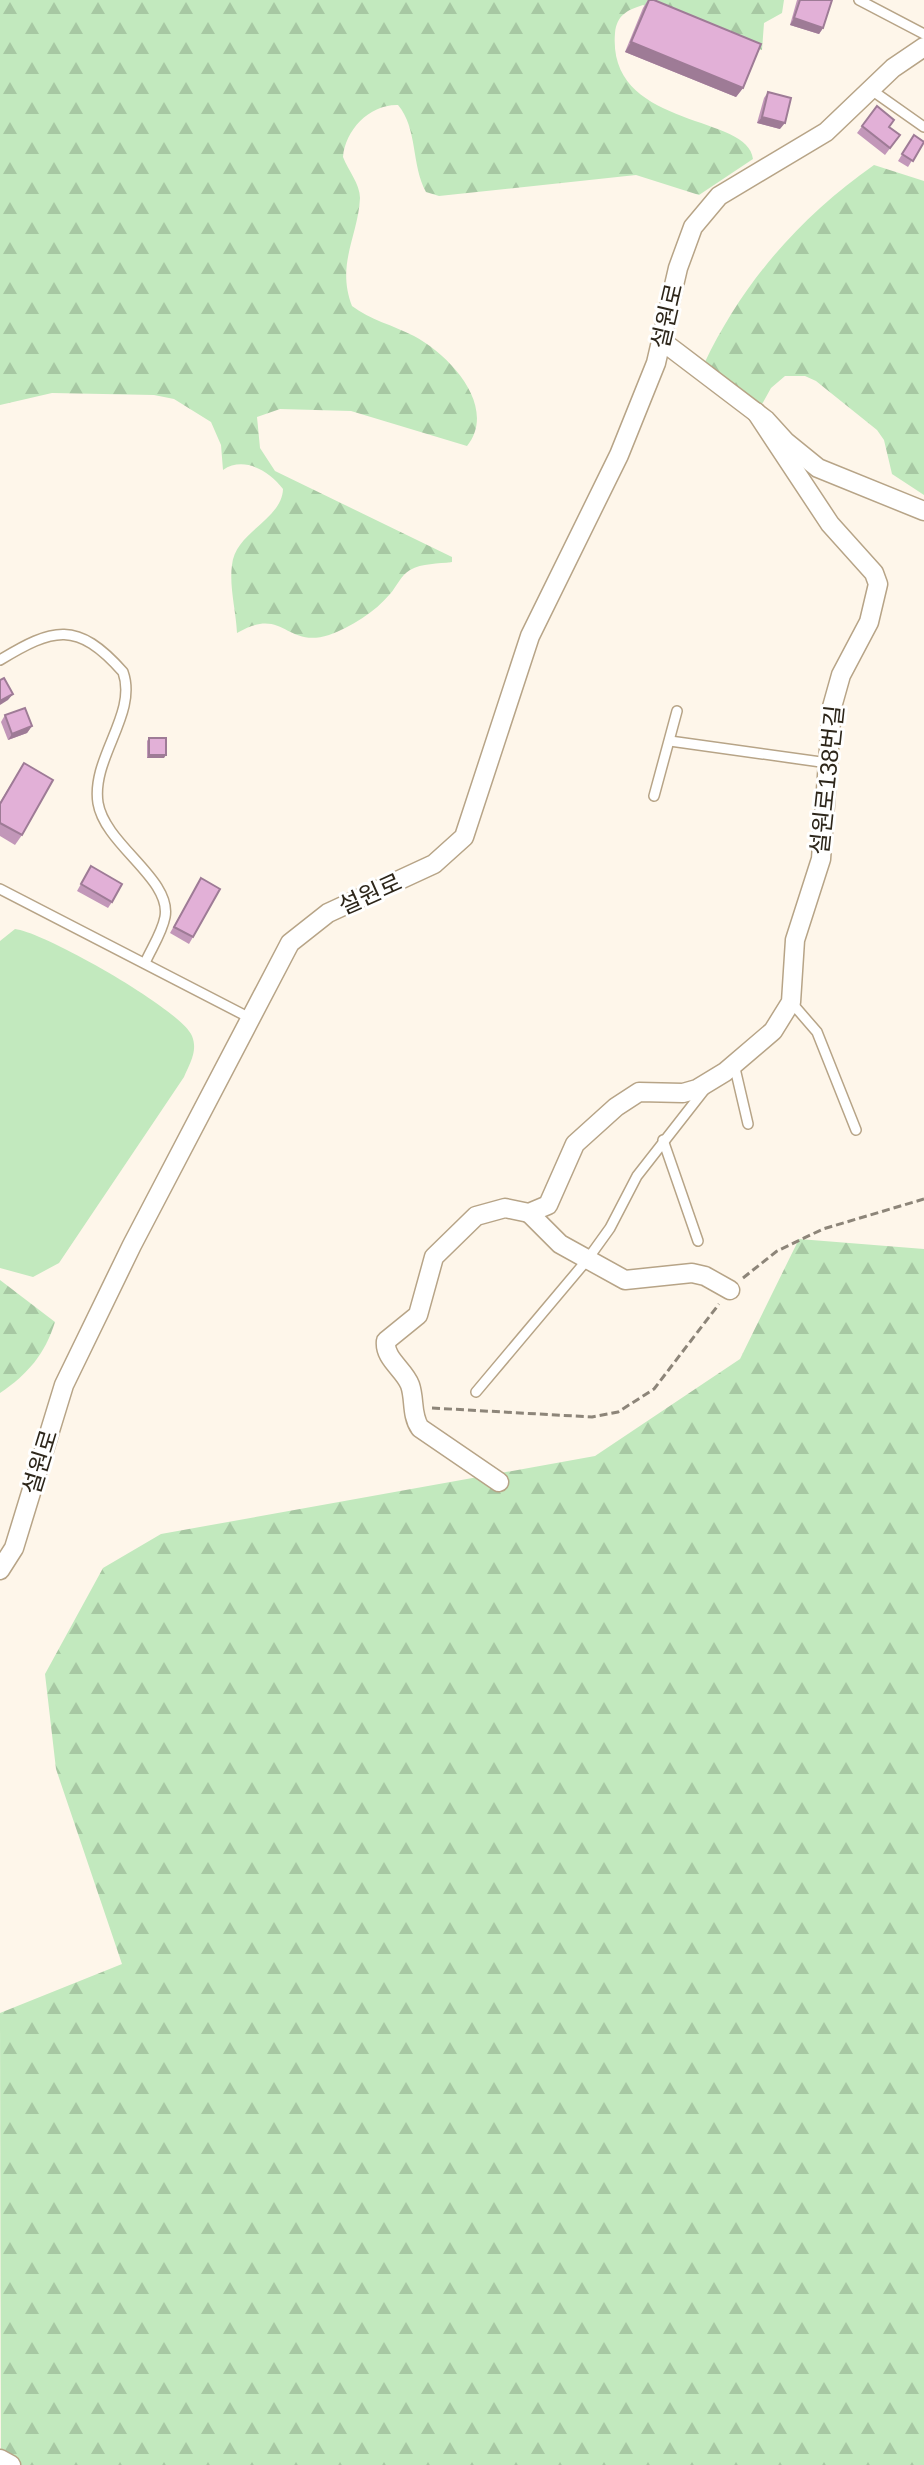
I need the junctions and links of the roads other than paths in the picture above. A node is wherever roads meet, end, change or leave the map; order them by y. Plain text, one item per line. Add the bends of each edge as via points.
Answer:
1 (859, 0) edge
2 (924, 34) edge
3 (924, 47) edge
4 (870, 89) junction
5 (924, 127) edge
6 (662, 341) junction
7 (756, 412) junction
8 (924, 511) edge
9 (0, 660) edge
10 (677, 711) dead end
11 (670, 741) junction
12 (828, 763) junction
13 (654, 796) dead end
14 (0, 889) edge
15 (145, 963) junction
16 (791, 1002) junction
17 (250, 1018) junction
18 (734, 1064) junction
19 (713, 1079) junction
20 (748, 1124) dead end
21 (856, 1130) dead end
22 (663, 1140) junction
23 (529, 1213) junction
24 (698, 1241) dead end
25 (587, 1260) junction
26 (730, 1290) road end
27 (476, 1392) dead end
28 (499, 1482) dead end
29 (0, 1570) edge
30 (0, 2459) edge
31 (11, 2465) edge

1 - 2 lane
3 - 4 street
4 - 5 lane
4 - 6 street, 설원로 via 826,132 706,208 685,245
6 - 7 street
6 - 17 street, 설원로 via 619,455 530,636 464,837 434,864 310,925 290,943
7 - 8 street via 818,468
7 - 12 street, 설원로138번길 via 830,524 878,584 869,622 841,675 832,707
9 - 15 lane via 38,637 59,633 83,641 123,672 126,695 103,763 97,800 107,828 162,895 165,918
10 - 11 lane
11 - 12 lane
11 - 13 lane
12 - 16 street, 설원로138번길 via 821,859 795,940
14 - 15 lane
15 - 17 lane
16 - 18 street via 773,1031
16 - 21 lane via 817,1032
17 - 29 street, 설원로 via 64,1385 14,1548
18 - 19 street
18 - 20 lane
19 - 22 lane
19 - 23 street via 683,1093 639,1092 628,1097 575,1144 548,1205
22 - 24 lane
22 - 25 lane
23 - 25 street via 560,1244
23 - 28 street via 505,1208 476,1216 434,1257 421,1309 385,1346 409,1382 420,1428
25 - 26 street via 625,1280 692,1273
25 - 27 lane
30 - 31 street

